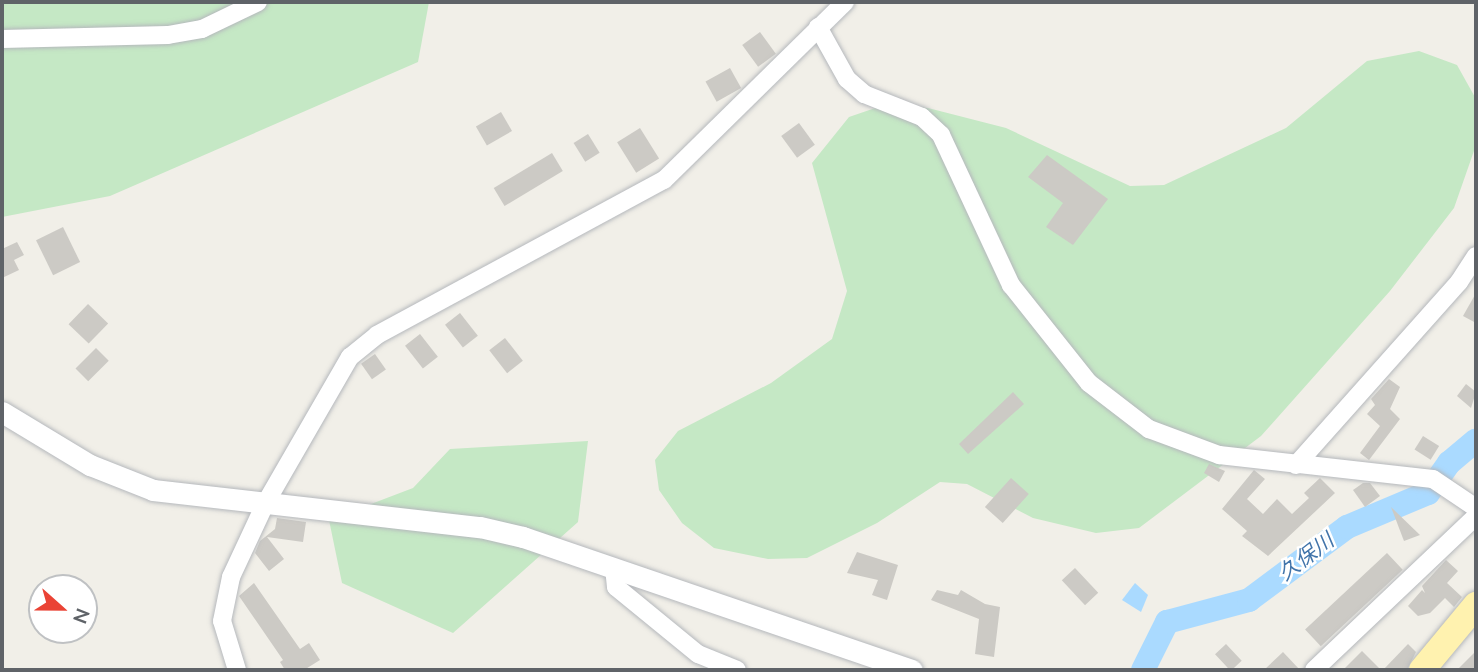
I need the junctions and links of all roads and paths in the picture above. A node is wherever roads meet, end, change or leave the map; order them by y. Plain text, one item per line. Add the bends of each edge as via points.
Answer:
1 (258, 2) edge
2 (845, 2) edge
3 (818, 27) junction
4 (2, 39) edge
5 (1476, 256) edge
6 (6, 421) edge
7 (1296, 465) junction
8 (265, 504) junction
9 (1476, 508) edge
10 (1476, 516) edge
11 (614, 568) junction
12 (1476, 605) edge
13 (886, 667) edge
14 (237, 670) edge
15 (737, 670) edge
16 (912, 670) edge
17 (1314, 670) edge
18 (1422, 670) edge

1 - 4 street via 202,29 168,35
2 - 3 street
3 - 7 street via 847,79 864,94 922,117 940,135 1011,285 1089,383 1149,429 1190,446
3 - 8 street via 664,180 377,335 350,357
5 - 7 street via 1459,282
6 - 8 street via 90,465 153,490
7 - 9 street via 1437,482
8 - 11 street via 480,527
8 - 14 street via 231,577 222,621
10 - 17 street
11 - 13 street
11 - 15 street via 616,587 698,654
12 - 18 main road
13 - 16 street

